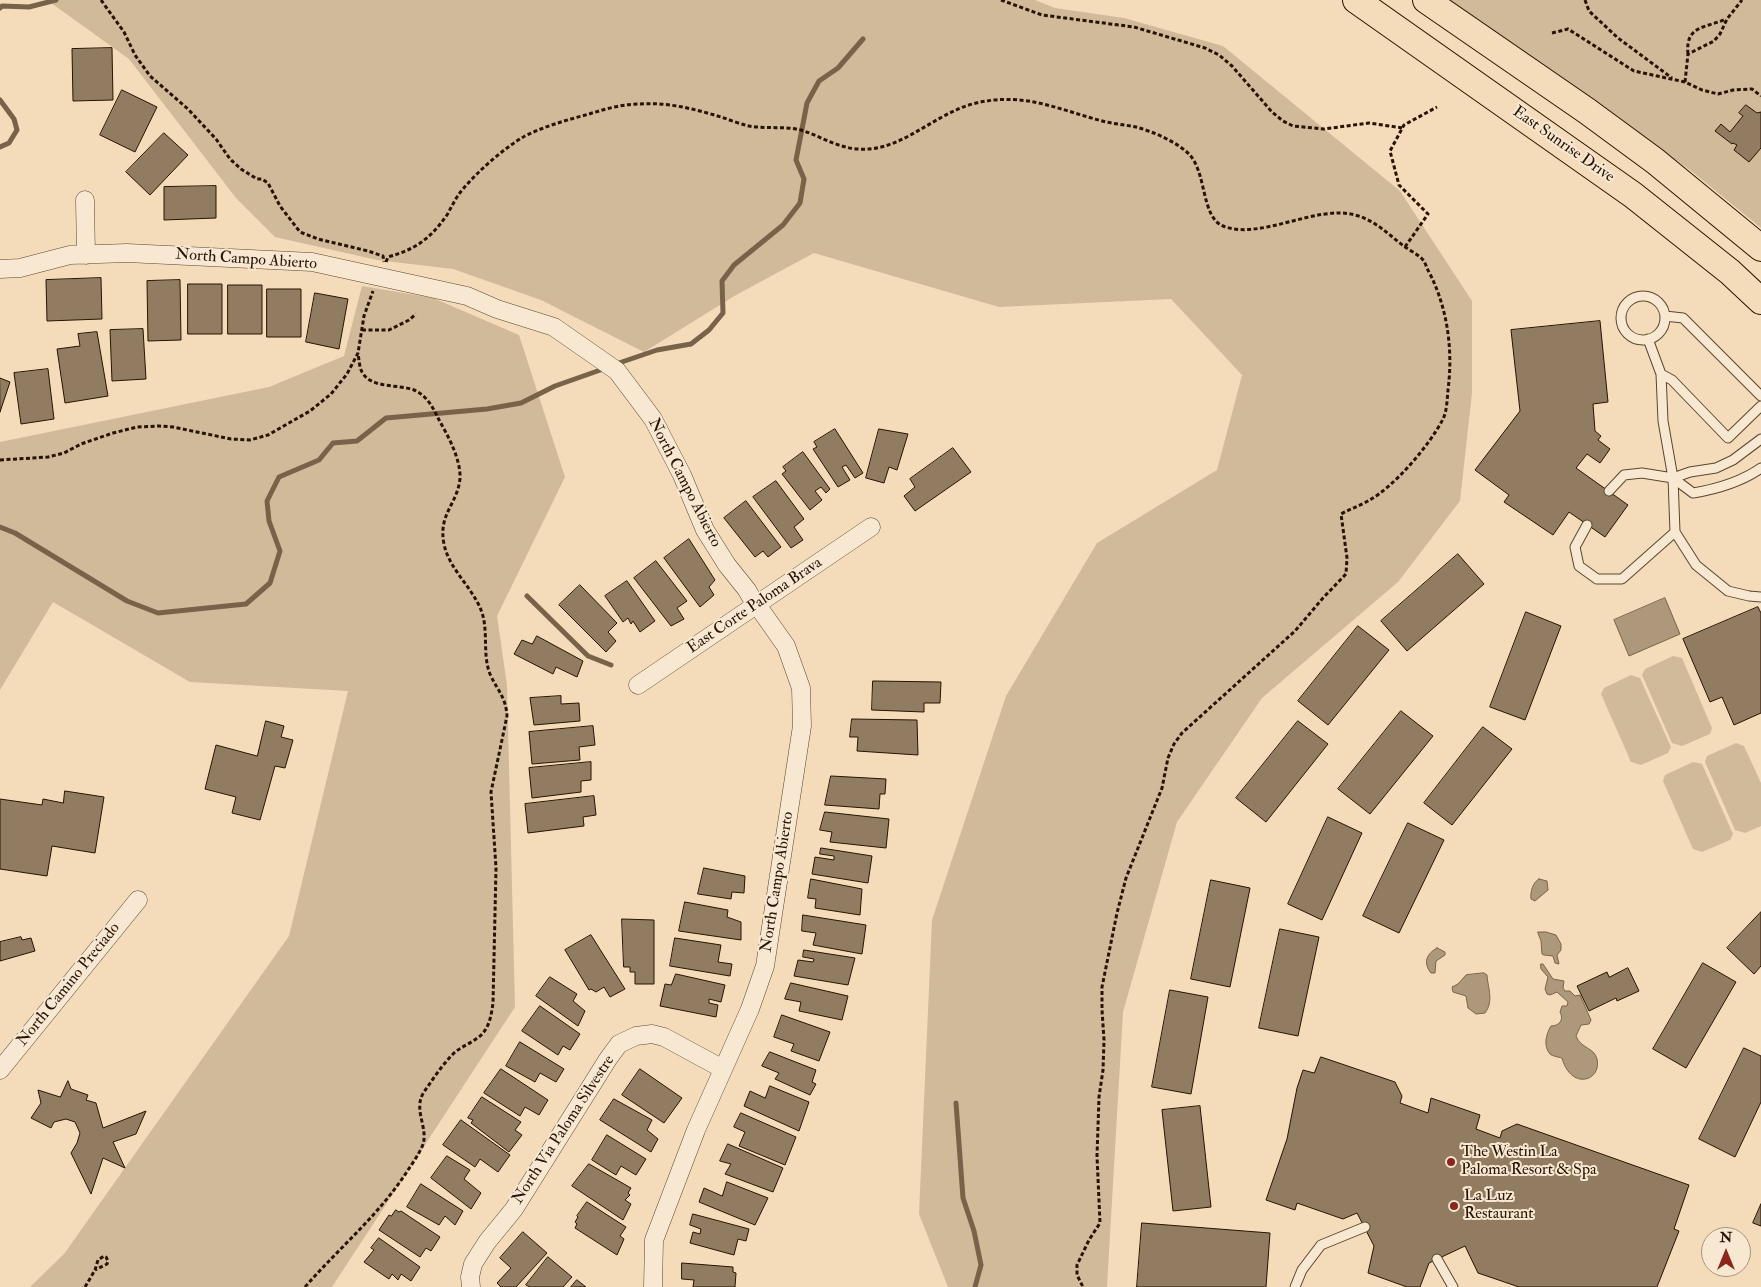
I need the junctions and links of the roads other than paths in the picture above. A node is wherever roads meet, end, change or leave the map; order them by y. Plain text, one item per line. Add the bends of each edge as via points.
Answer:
1 (1356, 0) edge
2 (1426, 0) edge
3 (85, 200) dead end
4 (1761, 248) edge
5 (86, 254) junction
6 (0, 270) edge
7 (1761, 301) edge
8 (1665, 316) junction
9 (1648, 339) junction
10 (1661, 374) junction
11 (1761, 396) edge
12 (1761, 406) edge
13 (1761, 439) edge
14 (1761, 468) edge
15 (1674, 478) junction
16 (1609, 491) dead end
17 (1587, 525) dead end
18 (871, 527) dead end
19 (1675, 532) junction
20 (1761, 597) edge
21 (756, 606) junction
22 (638, 685) dead end
23 (138, 900) dead end
24 (723, 1069) junction
25 (0, 1070) edge
26 (1365, 1227) dead end
27 (1437, 1259) dead end
28 (466, 1283) edge
29 (653, 1287) edge
30 (1295, 1287) edge
31 (1453, 1287) edge

1 - 7 main road, East Sunrise Drive via 1633,195 1730,272
2 - 4 main road via 1655,161
3 - 5 street
5 - 6 street, North Campo Abierto
5 - 21 street, North Campo Abierto via 312,262 467,296 554,327 617,371 653,420 682,475 705,530
8 - 9 lane via 1659,333
8 - 9 lane via 1663,308 1652,298 1637,297 1626,304 1621,314 1624,330 1640,340
8 - 11 lane via 1683,318
9 - 10 lane
10 - 12 lane via 1672,380 1728,438
10 - 15 lane via 1663,421
13 - 15 lane via 1716,468
14 - 15 lane via 1750,476 1714,490 1693,493
15 - 16 lane via 1642,473 1624,475
15 - 19 lane
17 - 19 lane via 1575,547 1579,566 1597,579 1622,579
18 - 21 street, East Corte Paloma Brava
19 - 20 lane via 1696,564 1728,591
21 - 22 street, East Corte Paloma Brava
21 - 24 street, North Campo Abierto via 786,646 802,688 802,726 765,966
23 - 25 street, North Camino Preciado
24 - 28 street, North Via Paloma Silvestre via 664,1037 634,1030 608,1058 514,1209 473,1264
24 - 29 street, North Campo Abierto via 654,1240
26 - 30 lane via 1321,1245 1302,1270
27 - 31 lane

